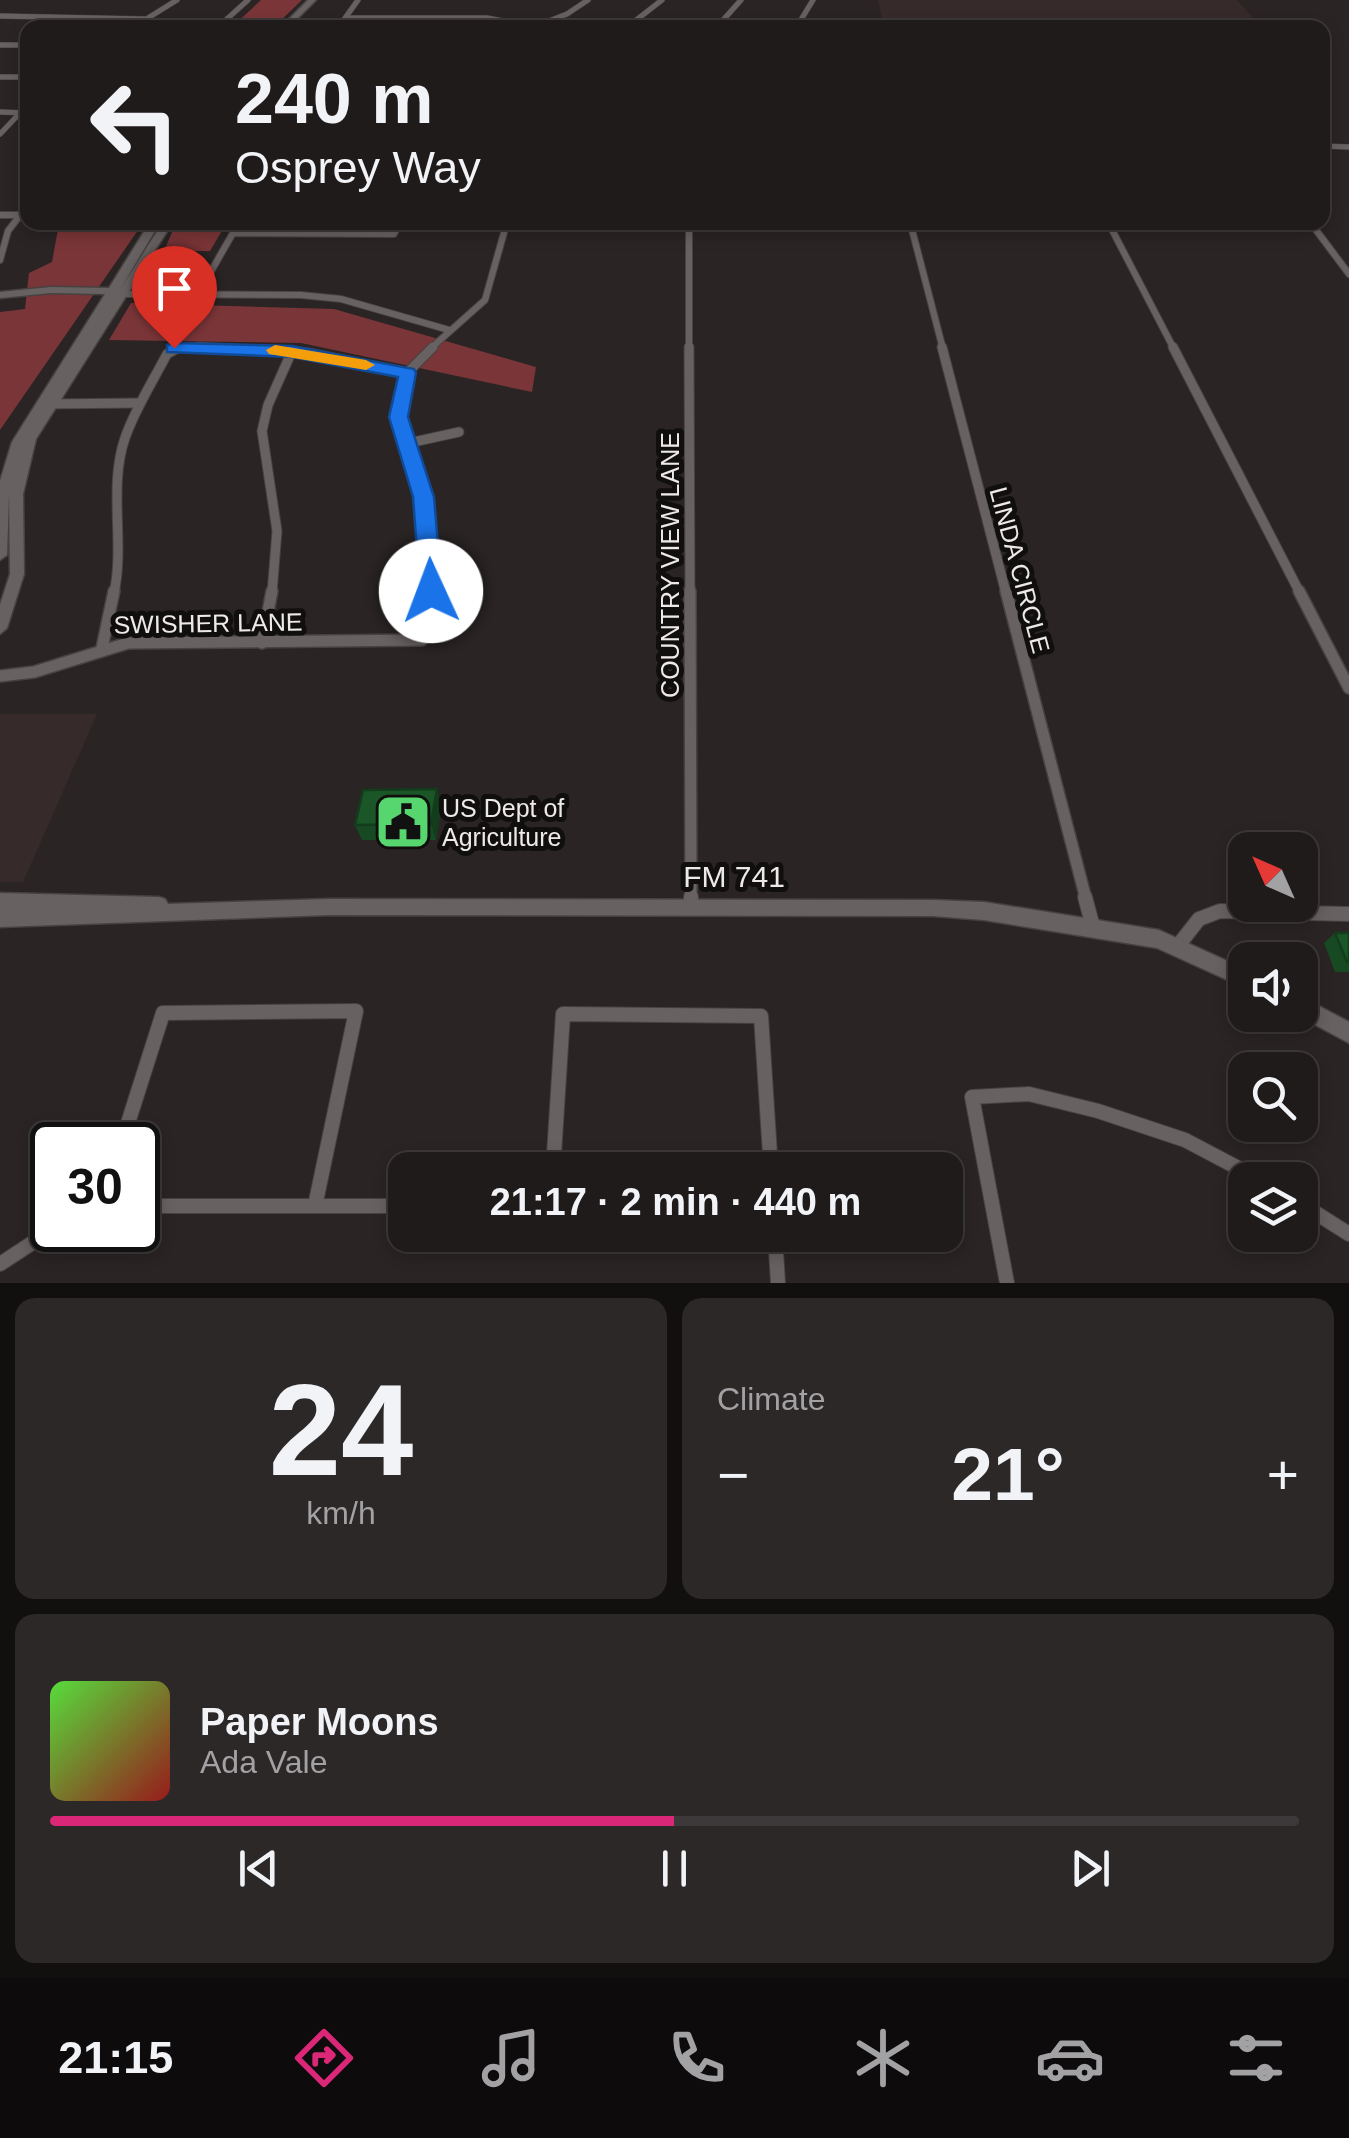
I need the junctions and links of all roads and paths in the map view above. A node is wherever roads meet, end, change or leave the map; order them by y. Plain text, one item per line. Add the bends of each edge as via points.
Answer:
1 (177, 0) edge
2 (248, 0) edge
3 (316, 0) edge
4 (358, 0) edge
5 (586, 0) edge
6 (662, 0) edge
7 (741, 0) edge
8 (0, 16) edge
9 (347, 18) joint
10 (146, 19) joint
11 (225, 20) edge
12 (292, 20) edge
13 (299, 20) edge
14 (498, 20) edge
15 (553, 20) edge
16 (636, 20) edge
17 (723, 20) edge
18 (20, 116) edge
19 (0, 134) edge
20 (0, 214) edge
21 (20, 215) joint
22 (150, 230) edge
23 (162, 230) edge
24 (396, 230) edge
25 (505, 230) edge
26 (690, 230) edge
27 (912, 230) edge
28 (1112, 230) edge
29 (1316, 230) edge
30 (0, 260) edge
31 (1349, 274) edge
32 (113, 294) junction
33 (198, 294) junction
34 (0, 297) edge
35 (449, 330) junction
36 (292, 352) junction
37 (408, 373) junction
38 (140, 403) junction
39 (46, 404) junction
40 (458, 432) dead end
41 (409, 442) junction
42 (0, 555) edge
43 (0, 628) edge
44 (262, 643) junction
45 (102, 648) junction
46 (0, 676) edge
47 (1349, 688) edge
48 (0, 901) edge
49 (691, 907) junction
50 (212, 909) junction
51 (1349, 914) edge
52 (0, 918) edge
53 (1093, 927) junction
54 (1177, 947) junction
55 (1228, 971) edge
56 (1318, 1016) edge
57 (1349, 1033) edge
58 (128, 1122) edge
59 (554, 1152) edge
60 (771, 1152) edge
61 (1228, 1163) edge
62 (160, 1206) edge
63 (315, 1206) junction
64 (388, 1206) edge
65 (1318, 1214) edge
66 (1349, 1234) edge
67 (30, 1244) edge
68 (776, 1252) edge
69 (0, 1264) edge
70 (778, 1283) edge
71 (1007, 1283) edge

1 - 10 street
2 - 11 street
3 - 12 street
3 - 13 street
4 - 9 street
5 - 15 street
6 - 16 street
7 - 17 street
8 - 10 street
9 - 14 street
18 - 19 street
20 - 21 street
21 - 30 street
22 - 32 street
23 - 32 street
24 - 33 street via 233,233
25 - 35 street via 485,300
26 - 49 street, COUNTRY VIEW LANE
27 - 53 street, LINDA CIRCLE
28 - 47 street
29 - 31 street
32 - 33 street
32 - 34 street
32 - 39 street
33 - 35 street via 342,299
35 - 37 street
36 - 37 street
36 - 38 street via 174,348
36 - 44 street via 262,431 276,532
37 - 41 street via 398,417
38 - 39 street
38 - 45 street via 119,465 120,564
39 - 42 street via 18,442 7,474
39 - 43 street via 19,471 17,574
40 - 41 street
41 - 44 street, SWISHER LANE via 432,566 422,640
44 - 45 street, SWISHER LANE
45 - 46 street, SWISHER LANE via 52,670
48 - 50 street, FM 741 / FM 741
49 - 50 street, FM 741 / FM 741
49 - 53 street, FM 741 / FM 741 via 934,908
50 - 52 street, FM 741 / FM 741
51 - 54 street via 1220,912 1199,920
53 - 54 street, FM 741 / FM 741
54 - 55 street, FM 741 / FM 741
56 - 57 street
58 - 63 street via 163,1012 356,1011
59 - 60 street via 563,1014 761,1016
61 - 71 street via 1185,1140 1098,1111 1030,1094 972,1098
62 - 63 street
63 - 64 street
65 - 66 street
67 - 69 street
68 - 70 street

